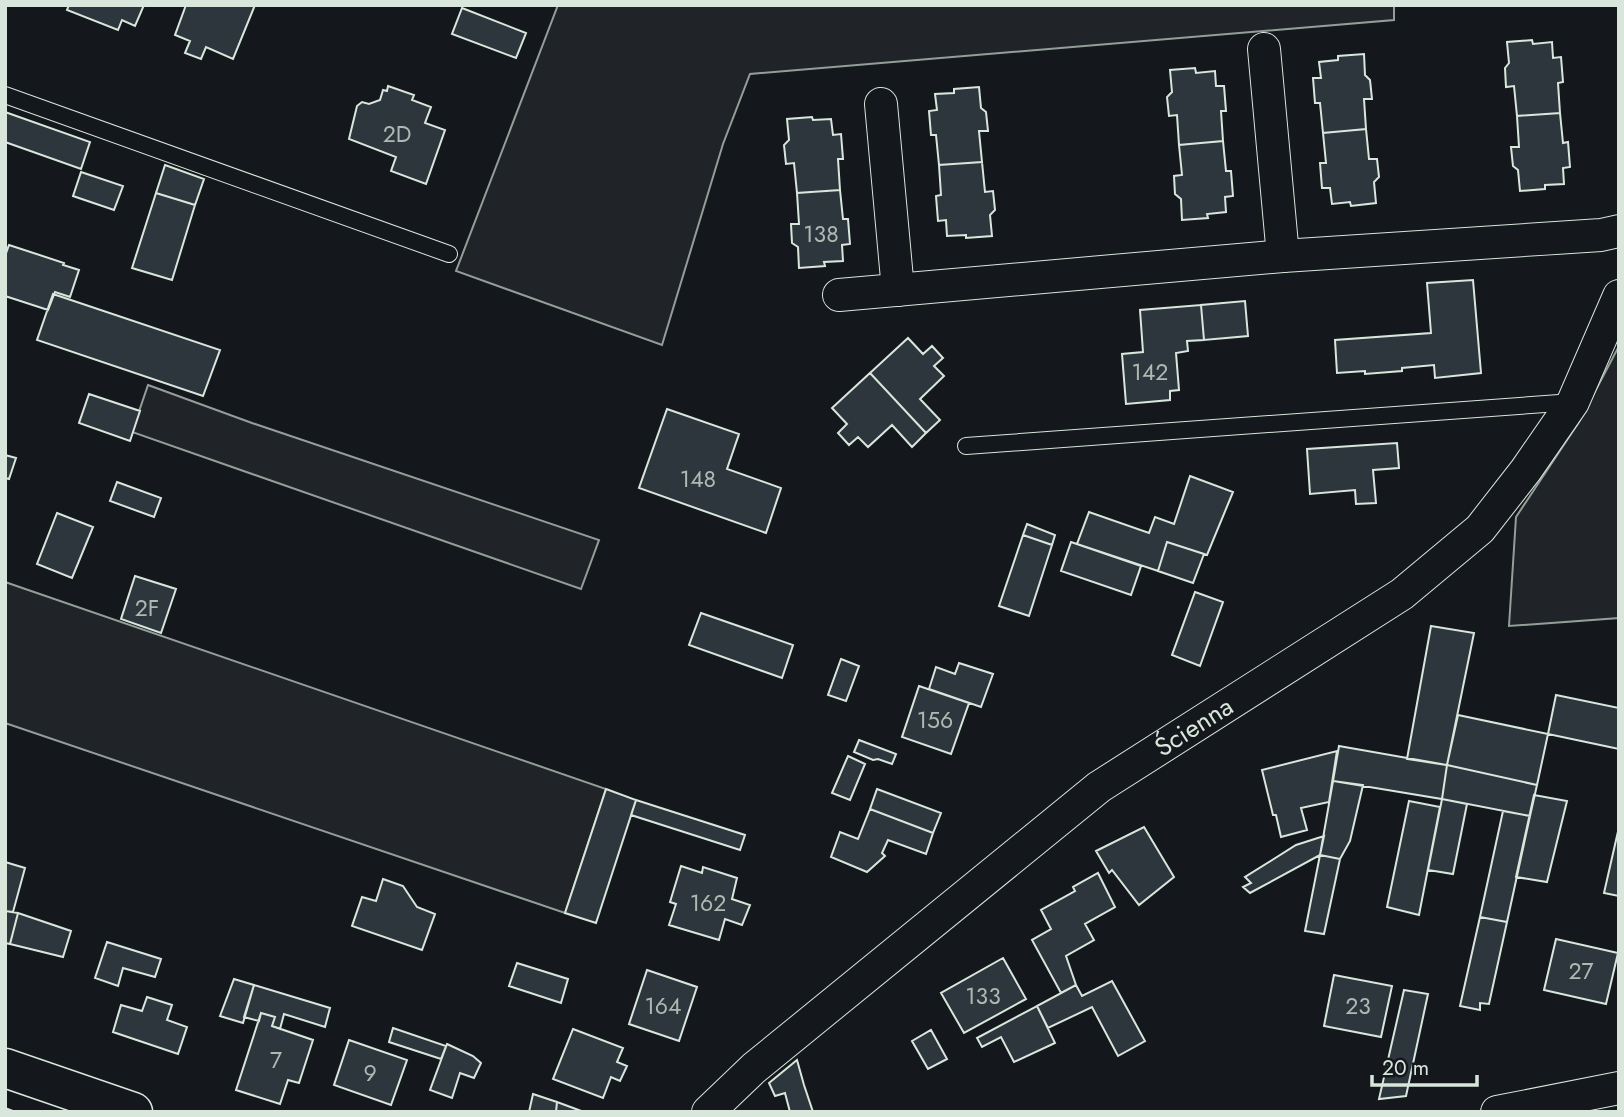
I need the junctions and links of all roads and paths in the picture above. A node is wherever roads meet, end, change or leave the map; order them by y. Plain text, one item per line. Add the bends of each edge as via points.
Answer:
1 (1264, 49) dead end
2 (5, 95) edge
3 (881, 104) dead end
4 (1619, 231) edge
5 (449, 254) dead end
6 (1283, 256) junction
7 (898, 290) junction
8 (839, 295) dead end
9 (1619, 296) edge
10 (1573, 402) junction
11 (967, 446) dead end
12 (5, 1068) edge
13 (1619, 1088) edge
14 (133, 1112) edge
15 (708, 1112) edge
16 (1497, 1112) edge

1 - 6 street
2 - 5 lane
3 - 7 street
4 - 6 street
6 - 7 street
7 - 8 street
9 - 10 street, Ścienna
10 - 11 lane
10 - 15 street, Ścienna via 1480,529 1402,594 1098,787 754,1068
12 - 14 street
13 - 16 street

